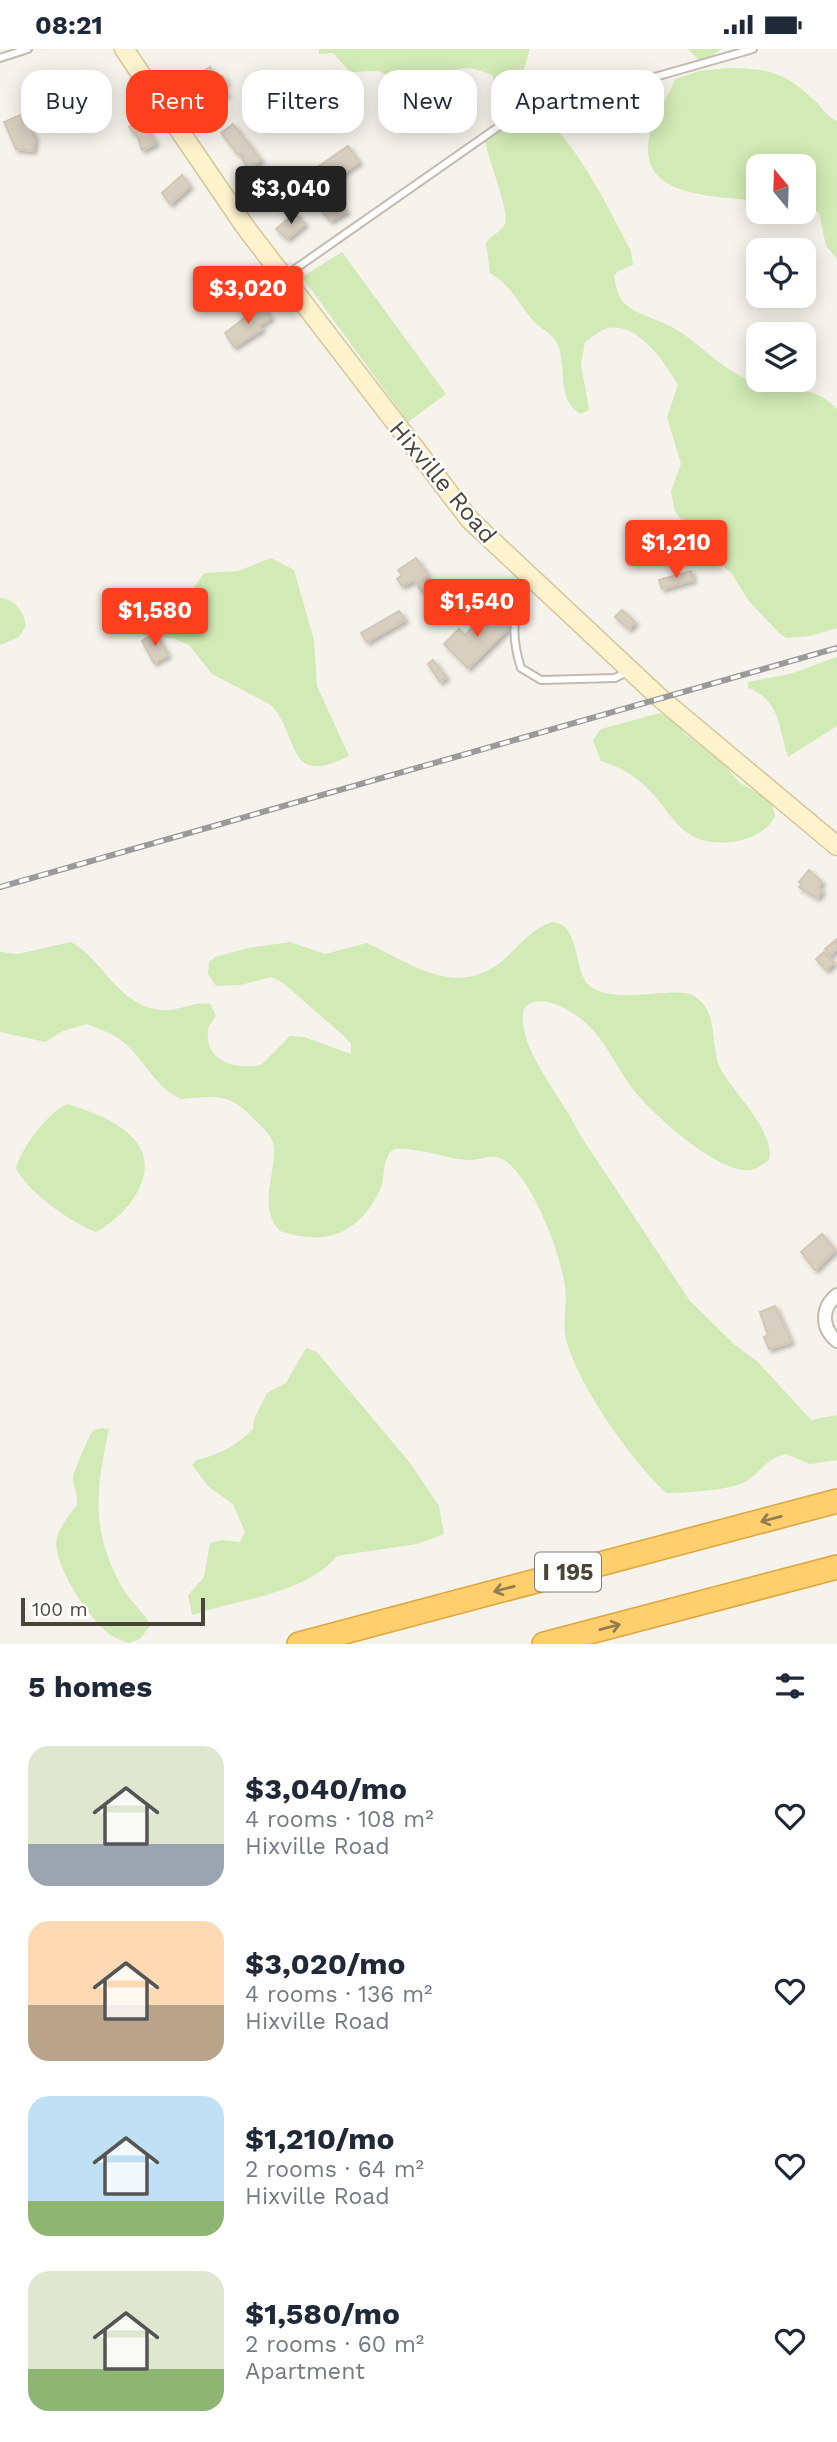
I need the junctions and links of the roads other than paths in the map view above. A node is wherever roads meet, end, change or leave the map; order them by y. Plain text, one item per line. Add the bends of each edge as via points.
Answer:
1 (28, 49) edge
2 (124, 49) edge
3 (753, 49) edge
4 (0, 58) edge
5 (283, 277) junction
6 (530, 579) junction
7 (630, 670) junction
8 (837, 846) edge
9 (837, 1295) edge
10 (837, 1341) edge
11 (837, 1501) edge
12 (837, 1567) edge
13 (299, 1644) edge
14 (544, 1644) edge

1 - 4 lane
2 - 5 street, Hixville Road
3 - 5 lane via 511,118
5 - 6 street, Hixville Road via 456,504
6 - 7 street, Hixville Road
6 - 7 lane via 515,608 514,646 521,668 541,680 615,678
7 - 8 street, Hixville Road
9 - 10 street via 827,1307 825,1321
11 -> 13 highway, I 195
14 -> 12 highway, I 195

